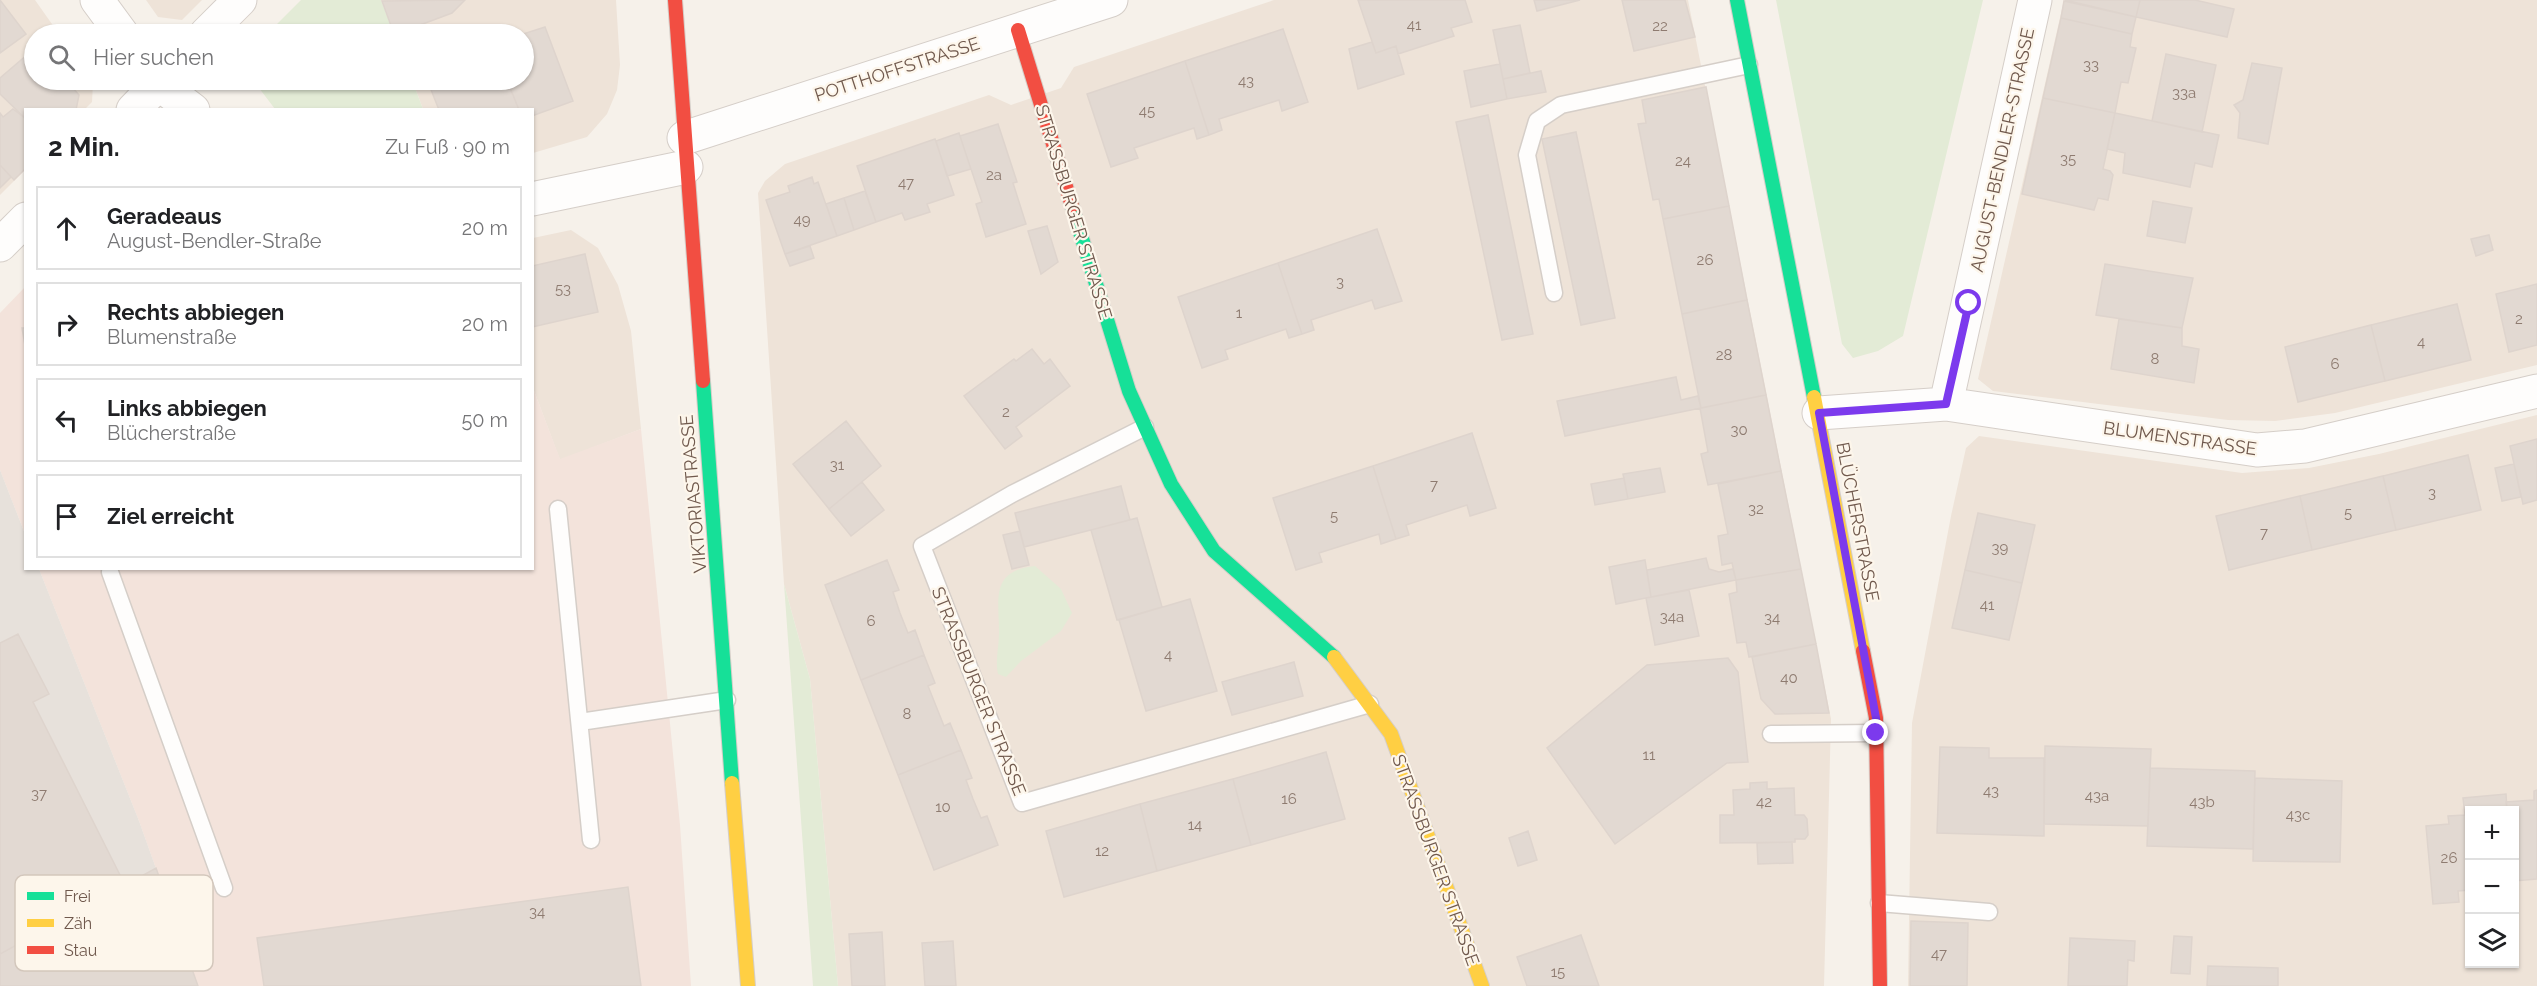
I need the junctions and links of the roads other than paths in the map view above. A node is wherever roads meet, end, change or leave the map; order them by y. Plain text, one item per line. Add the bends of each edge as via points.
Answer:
1 (97, 0) edge
2 (240, 0) edge
3 (675, 0) edge
4 (1111, 0) edge
5 (1737, 0) edge
6 (2035, 0) edge
7 (1063, 6) edge
8 (115, 24) edge
9 (216, 24) edge
10 (1018, 30) junction
11 (1749, 65) junction
12 (150, 90) edge
13 (169, 90) edge
14 (135, 108) edge
15 (191, 108) edge
16 (685, 153) junction
17 (534, 198) edge
18 (24, 221) edge
19 (0, 245) edge
20 (1554, 293) dead end
21 (2537, 391) edge
22 (1946, 404) junction
23 (1819, 413) junction
24 (1145, 427) junction
25 (558, 509) dead end
26 (110, 572) dead end
27 (727, 700) junction
28 (1370, 704) junction
29 (580, 722) junction
30 (1876, 733) junction
31 (1771, 734) dead end
32 (591, 840) dead end
33 (224, 888) dead end
34 (1879, 903) junction
35 (1989, 912) dead end
36 (748, 986) edge
37 (1482, 986) edge
38 (1880, 986) edge

1 - 8 street
2 - 9 street
3 - 16 street, VIKTORIASTRASSE
4 - 7 street, POTTHOFFSTRASSE
5 - 11 street, BLÜCHERSTRASSE
6 - 22 street, AUGUST-BENDLER-STRASSE
7 - 10 street, POTTHOFFSTRASSE
10 - 16 street, POTTHOFFSTRASSE
10 - 24 street, STRASSBURGER STRASSE via 1129,391
11 - 20 lane via 1561,105 1537,121 1527,155
11 - 23 street, BLÜCHERSTRASSE
12 - 14 street
13 - 15 street
16 - 17 street, POTTHOFFSTRASSE
16 - 27 street, VIKTORIASTRASSE
18 - 19 street
21 - 22 street, BLUMENSTRASSE via 2305,446 2257,450
22 - 23 street, BLUMENSTRASSE
23 - 30 street, BLÜCHERSTRASSE
24 - 28 street, STRASSBURGER STRASSE via 1171,484 1214,551 1340,663
24 - 28 lane, STRASSBURGER STRASSE via 1012,494 922,546 1022,803
25 - 29 lane
26 - 33 lane
27 - 29 lane
27 - 36 street, VIKTORIASTRASSE
28 - 37 street, STRASSBURGER STRASSE via 1391,734
29 - 32 lane
30 - 31 lane
30 - 34 street, BLÜCHERSTRASSE
34 - 35 lane
34 - 38 street, BLÜCHERSTRASSE

